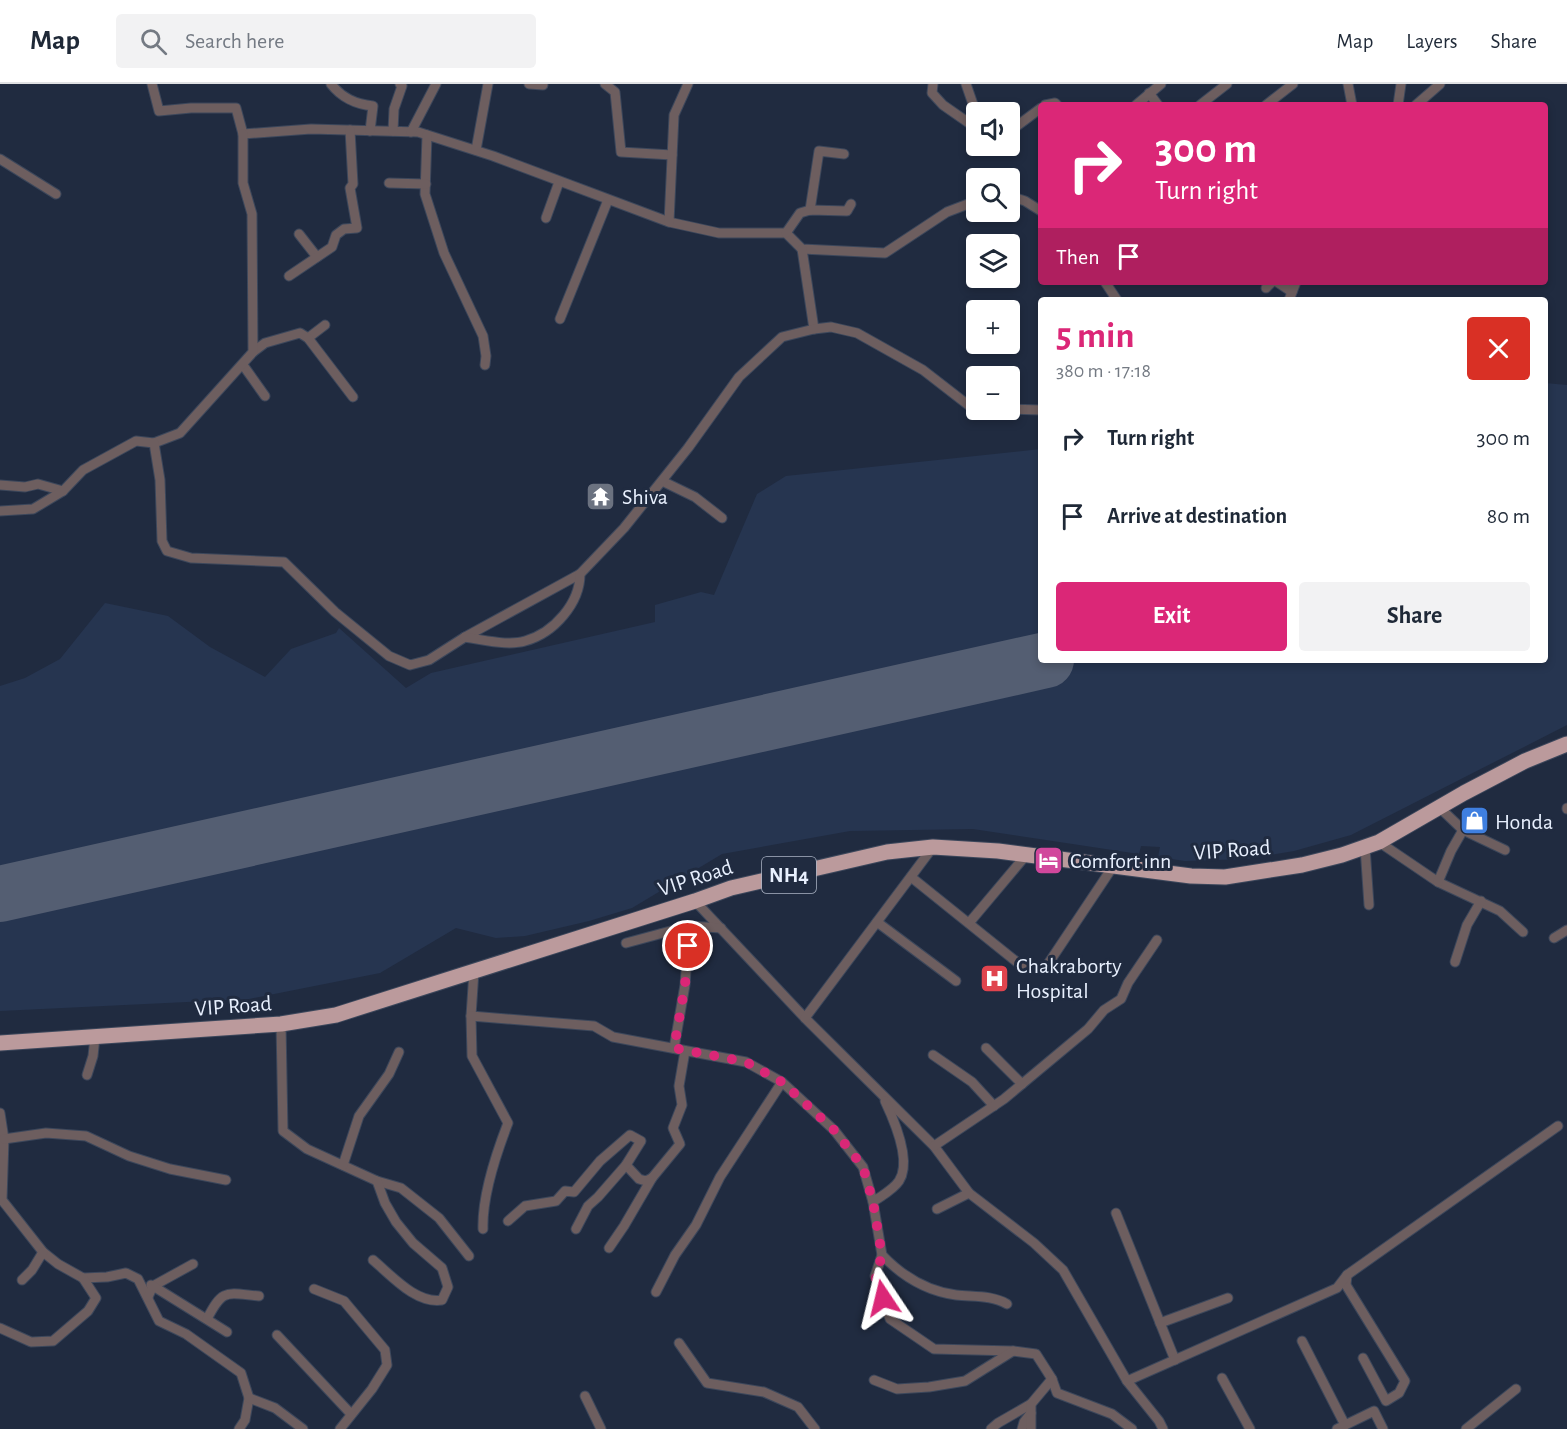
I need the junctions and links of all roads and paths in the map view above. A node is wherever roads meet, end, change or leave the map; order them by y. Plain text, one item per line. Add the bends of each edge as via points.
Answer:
1 (152, 84) edge
2 (331, 84) edge
3 (400, 84) edge
4 (436, 84) edge
5 (488, 84) edge
6 (530, 84) edge
7 (605, 84) edge
8 (688, 84) edge
9 (933, 84) edge
10 (966, 84) edge
11 (1161, 84) edge
12 (1227, 84) edge
13 (1293, 84) edge
14 (1348, 84) edge
15 (1401, 84) edge
16 (1440, 84) edge
17 (543, 85) edge
18 (1144, 101) edge
19 (972, 102) edge
20 (1204, 102) edge
21 (1270, 102) edge
22 (1351, 102) edge
23 (1398, 102) edge
24 (1419, 102) edge
25 (1038, 110) edge
26 (966, 121) edge
27 (1020, 124) edge
28 (350, 130) junction
29 (370, 131) junction
30 (393, 131) junction
31 (411, 132) junction
32 (243, 134) junction
33 (427, 135) junction
34 (476, 150) junction
35 (844, 154) dead end
36 (672, 155) junction
37 (0, 159) edge
38 (559, 182) junction
39 (389, 183) dead end
40 (426, 184) junction
41 (56, 194) dead end
42 (1020, 199) edge
43 (608, 200) junction
44 (851, 204) dead end
45 (966, 205) edge
46 (1038, 209) edge
47 (810, 210) junction
48 (546, 218) dead end
49 (669, 222) junction
50 (786, 233) junction
51 (299, 234) dead end
52 (802, 249) junction
53 (317, 257) junction
54 (289, 276) dead end
55 (560, 319) dead end
56 (325, 325) dead end
57 (814, 329) junction
58 (308, 338) junction
59 (254, 352) junction
60 (243, 365) junction
61 (485, 365) dead end
62 (265, 396) dead end
63 (353, 397) dead end
64 (966, 403) edge
65 (1020, 410) edge
66 (1038, 411) edge
67 (154, 443) junction
68 (662, 481) junction
69 (0, 485) edge
70 (63, 491) junction
71 (0, 511) edge
72 (722, 518) dead end
73 (580, 574) junction
74 (465, 637) junction
75 (1567, 744) edge
76 (1439, 807) junction
77 (1463, 830) junction
78 (1372, 844) junction
79 (933, 848) junction
80 (1505, 850) dead end
81 (1027, 854) junction
82 (1114, 865) junction
83 (911, 877) junction
84 (1438, 882) junction
85 (695, 901) junction
86 (1480, 901) junction
87 (1369, 905) dead end
88 (877, 922) junction
89 (969, 923) junction
90 (689, 926) junction
91 (721, 928) junction
92 (1567, 930) edge
93 (1522, 932) dead end
94 (1554, 938) dead end
95 (1157, 940) dead end
96 (626, 943) dead end
97 (1455, 962) dead end
98 (1023, 967) dead end
99 (1046, 967) dead end
100 (474, 970) junction
101 (956, 981) dead end
102 (471, 1016) junction
103 (805, 1018) junction
104 (281, 1024) junction
105 (95, 1037) junction
106 (0, 1042) edge
107 (674, 1048) junction
108 (986, 1048) dead end
109 (685, 1051) junction
110 (399, 1052) dead end
111 (933, 1055) dead end
112 (87, 1075) dead end
113 (782, 1082) junction
114 (1022, 1084) junction
115 (882, 1095) junction
116 (994, 1106) junction
117 (0, 1113) edge
118 (1558, 1126) dead end
119 (4, 1139) junction
120 (934, 1146) junction
121 (343, 1165) junction
122 (626, 1165) junction
123 (652, 1178) junction
124 (226, 1180) dead end
125 (377, 1181) junction
126 (969, 1193) junction
127 (1, 1200) edge
128 (873, 1202) junction
129 (937, 1209) dead end
130 (1116, 1213) dead end
131 (508, 1221) dead end
132 (483, 1229) dead end
133 (576, 1229) dead end
134 (609, 1248) dead end
135 (43, 1252) junction
136 (469, 1256) dead end
137 (882, 1256) junction
138 (373, 1260) dead end
139 (193, 1264) dead end
140 (1347, 1275) junction
141 (83, 1278) junction
142 (138, 1279) junction
143 (22, 1280) dead end
144 (153, 1286) junction
145 (314, 1289) dead end
146 (656, 1292) dead end
147 (259, 1296) dead end
148 (148, 1298) junction
149 (1228, 1298) dead end
150 (1007, 1304) dead end
151 (207, 1319) junction
152 (1160, 1323) junction
153 (0, 1328) edge
154 (227, 1332) dead end
155 (277, 1335) dead end
156 (1302, 1341) dead end
157 (679, 1343) dead end
158 (1013, 1351) junction
159 (1363, 1358) dead end
160 (1175, 1360) junction
161 (1222, 1377) dead end
162 (1052, 1378) junction
163 (874, 1380) dead end
164 (1127, 1382) junction
165 (1516, 1389) dead end
166 (585, 1396) dead end
167 (249, 1398) junction
168 (1031, 1409) junction
169 (351, 1414) junction
170 (1341, 1427) edge
171 (239, 1429) edge
172 (303, 1429) edge
173 (340, 1429) edge
174 (601, 1429) edge
175 (815, 1429) edge
176 (991, 1429) edge
177 (1022, 1429) edge
178 (1031, 1429) edge
179 (1132, 1429) edge
180 (1163, 1429) edge
181 (1250, 1429) edge
182 (1383, 1429) edge
183 (1466, 1429) edge

1 - 32 street via 159,111 236,108
2 - 29 street via 355,104 372,106
3 - 30 street
4 - 31 street
5 - 34 street
6 - 17 street
7 - 36 street via 615,92 621,152
8 - 36 street via 674,115
9 - 26 street via 932,93
10 - 19 street
11 - 18 street
12 - 20 street
13 - 21 street
14 - 22 street
15 - 23 street
16 - 24 street
25 - 27 street
28 - 29 street
28 - 32 street
28 - 53 street via 350,188 357,228 344,229 336,235 332,247
29 - 30 street
30 - 31 street
31 - 33 street
32 - 59 street via 243,183 252,214
33 - 34 street
33 - 40 street
34 - 38 street
35 - 47 street via 819,151
36 - 49 street
37 - 41 street
38 - 43 street
38 - 48 street
39 - 40 street
40 - 61 street via 425,194 444,253 483,336
42 - 46 street
43 - 49 street
43 - 55 street
44 - 47 street via 847,211
45 - 52 street via 947,212 885,253
47 - 50 street via 800,213
49 - 50 street via 719,233
50 - 52 street
51 - 53 street
52 - 57 street
53 - 54 street
56 - 58 street
57 - 64 street via 831,327 857,333 923,370
57 - 68 street via 782,337 740,377
58 - 59 street via 300,333 265,343
58 - 63 street
59 - 60 street
60 - 62 street
60 - 67 street via 180,433
65 - 66 street
67 - 70 street via 136,441 83,470
67 - 74 street via 166,551 191,558 285,562 371,642 410,665 429,660
68 - 72 street via 695,497
68 - 73 street
69 - 70 street via 38,484
70 - 71 street via 33,510
73 - 74 street
73 - 74 street via 580,587 569,609 548,630 525,642
75 - 76 highway, VIP Road / NH4 via 1525,761
76 - 77 street
76 - 78 highway, VIP Road / NH4
77 - 80 street
77 - 84 street
78 - 82 highway, VIP Road / NH4 via 1302,866 1225,877
78 - 84 street
78 - 87 street
79 - 81 highway, VIP Road / NH4
79 - 83 street
79 - 85 highway, VIP Road / NH4 via 887,852 731,888
81 - 82 highway, VIP Road / NH4
81 - 89 street
82 - 99 street
83 - 88 street
83 - 89 street
84 - 86 street
85 - 91 street
85 - 100 highway, VIP Road / NH4
86 - 93 street via 1500,911
86 - 97 street
88 - 101 street
88 - 103 street
89 - 98 street
90 - 91 street
90 - 96 street
90 - 107 street via 685,985
91 - 103 street
92 - 94 street
95 - 114 street via 1121,999
100 - 102 street
100 - 104 highway, VIP Road / NH4 via 336,1015
102 - 107 street via 594,1026 613,1037
102 - 132 street via 472,1056 508,1124 482,1211
103 - 115 street
104 - 105 highway, VIP Road / NH4
104 - 121 street via 283,1131 308,1149
105 - 106 highway, VIP Road / NH4
105 - 112 street
107 - 109 street
108 - 114 street
109 - 113 street via 746,1062
109 - 123 street via 679,1086 682,1106 673,1128 680,1144
110 - 121 street via 389,1074 359,1116
111 - 116 street via 972,1082
113 - 128 street via 834,1130 863,1167
113 - 146 street via 720,1177
114 - 116 street
115 - 120 street
115 - 128 street via 898,1131 903,1166 899,1181
116 - 120 street
117 - 119 street
118 - 140 street
119 - 124 street via 46,1133 86,1136 139,1159
119 - 127 street
120 - 126 street
121 - 125 street
122 - 123 street via 639,1179
122 - 131 street via 641,1141 630,1135 600,1161 574,1192 565,1191 556,1201 525,1206
122 - 133 street via 588,1206
123 - 134 street
125 - 136 street via 401,1188 439,1218
125 - 138 street via 396,1222 442,1268 448,1287 442,1300 431,1302 410,1291
126 - 129 street
126 - 164 street via 1063,1270
127 - 135 street
128 - 137 street
130 - 152 street
135 - 141 street
135 - 143 street
137 - 150 street via 900,1274 922,1286 953,1295 998,1299
137 - 158 street via 875,1276 890,1319 934,1349
139 - 144 street
140 - 159 street via 1346,1285 1405,1381 1399,1393 1386,1401
140 - 160 street via 1338,1288
141 - 142 street via 126,1273
141 - 153 street via 96,1298 88,1311 53,1341 32,1342
142 - 144 street
142 - 148 street
144 - 148 street
144 - 151 street
145 - 169 street via 344,1301 385,1350 387,1365
147 - 151 street via 229,1293 217,1299
148 - 167 street via 159,1321 186,1334 241,1373
149 - 152 street
151 - 154 street
152 - 160 street
155 - 169 street
156 - 170 street
157 - 175 street via 707,1383 764,1392 798,1407
158 - 162 street via 1036,1354
158 - 163 street via 965,1381 897,1389
160 - 164 street
161 - 181 street
162 - 168 street
162 - 179 street via 1057,1393 1112,1414
164 - 180 street
165 - 183 street
166 - 174 street
167 - 171 street
167 - 172 street via 275,1408
168 - 176 street
168 - 177 street
168 - 178 street
169 - 173 street
170 - 182 street via 1374,1411

